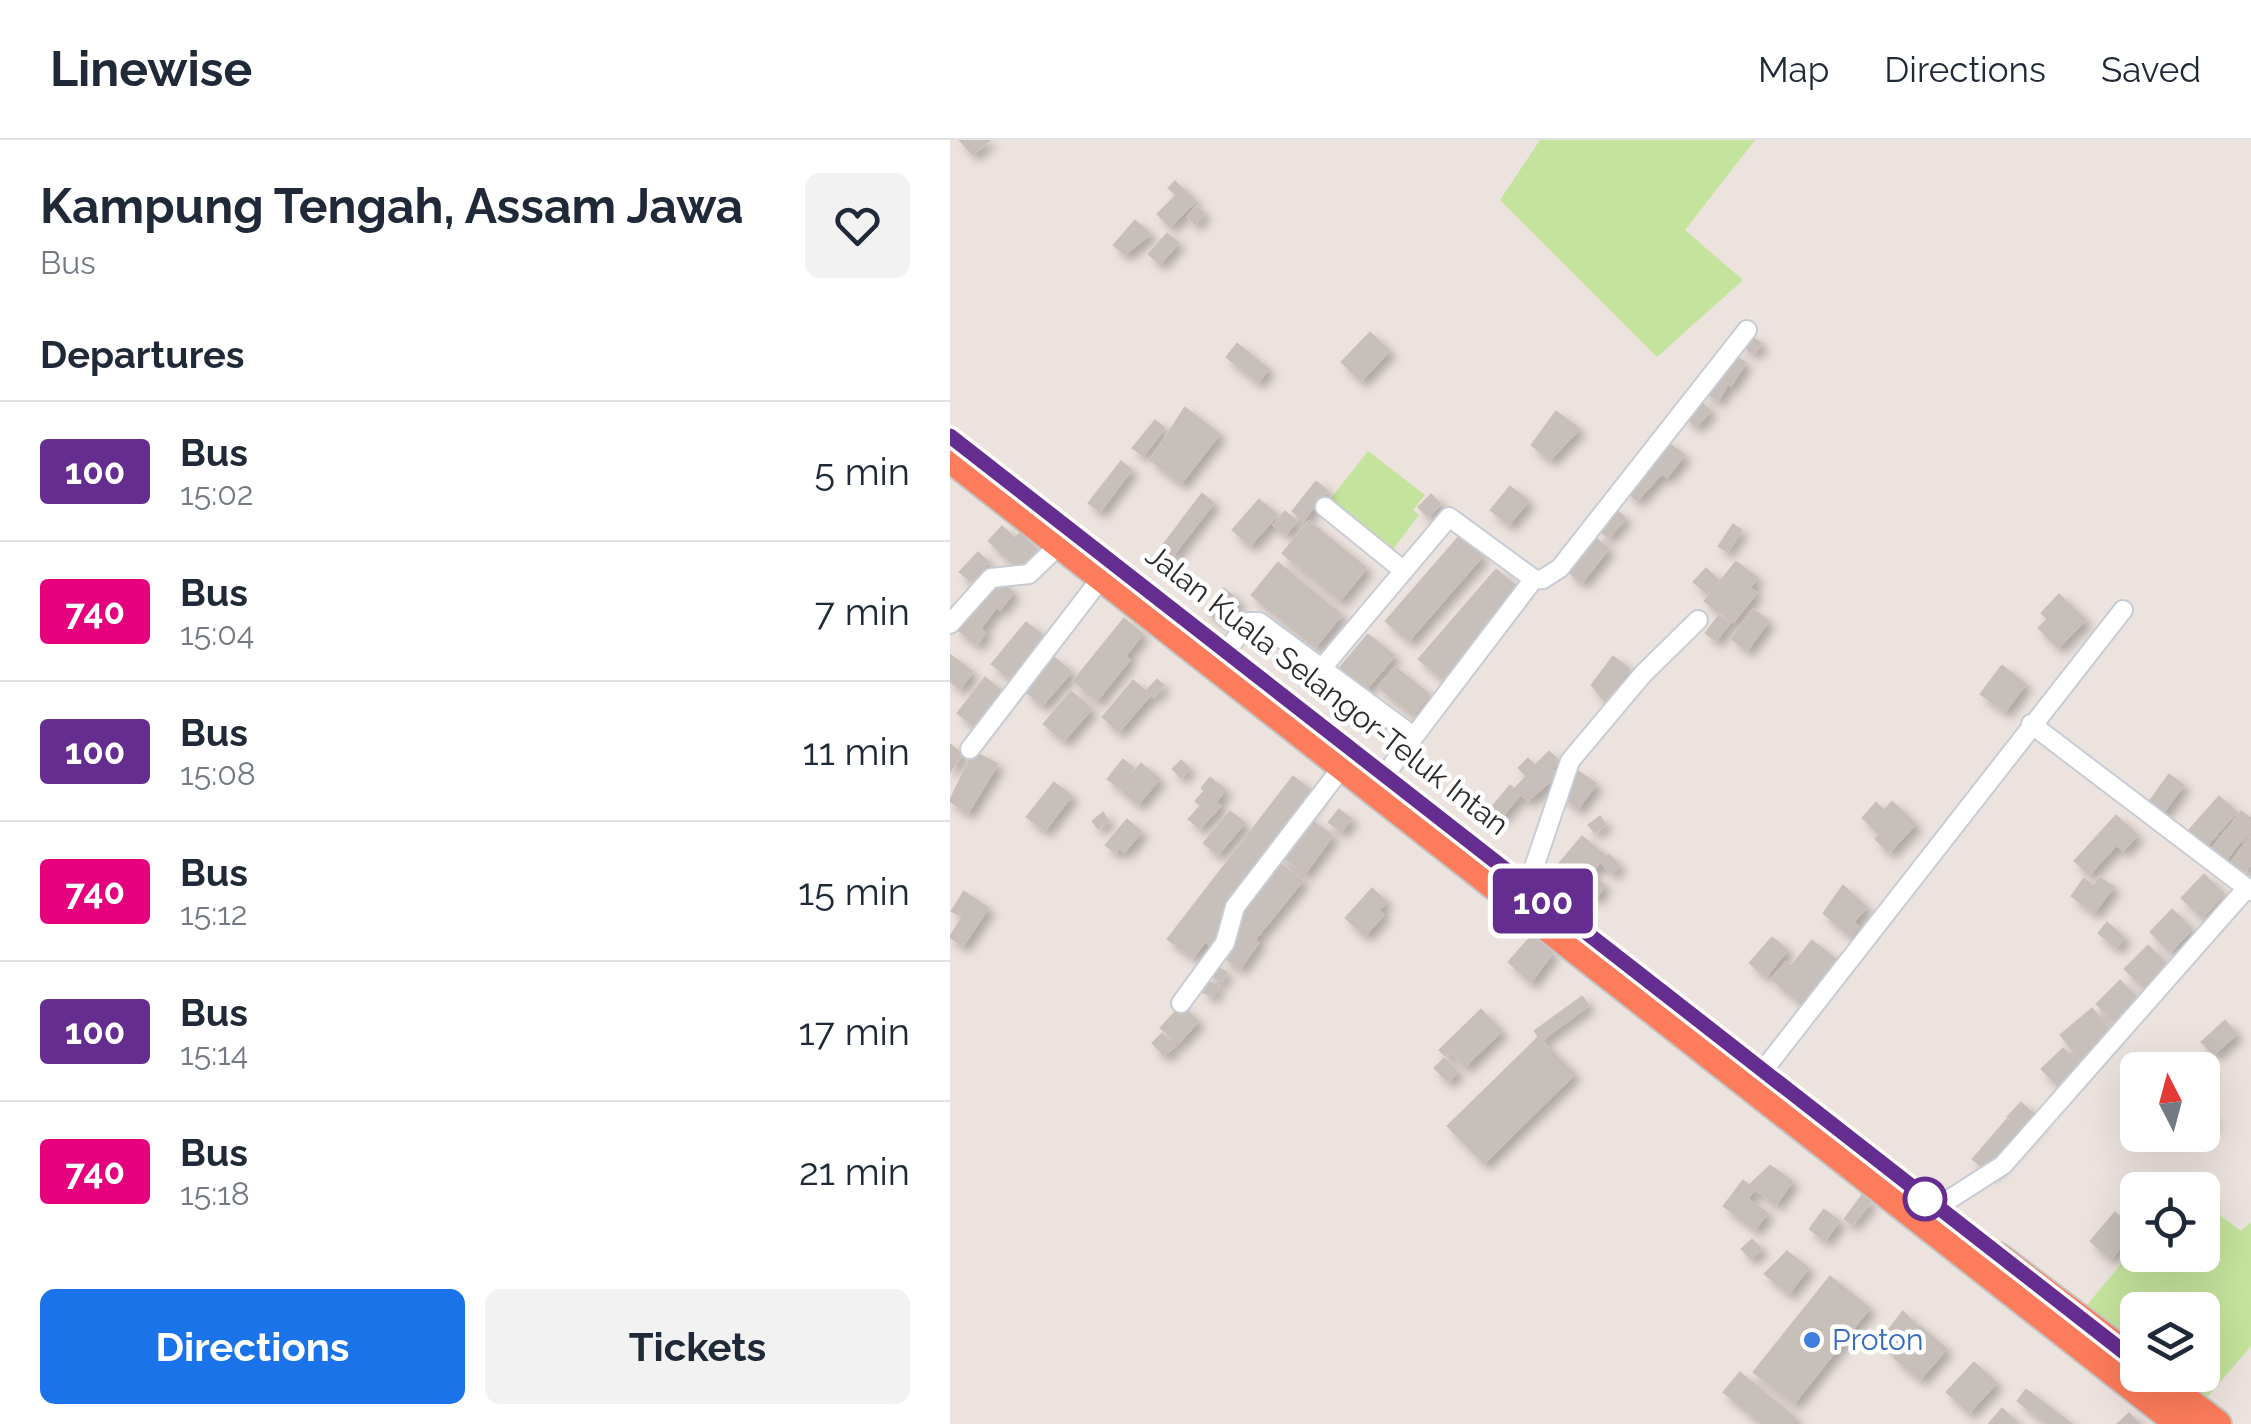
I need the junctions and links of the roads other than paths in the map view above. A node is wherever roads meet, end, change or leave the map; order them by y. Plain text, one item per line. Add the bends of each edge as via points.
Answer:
1 (1747, 330) dead end
2 (950, 436) edge
3 (950, 458) edge
4 (1325, 507) dead end
5 (1060, 544) junction
6 (1404, 570) junction
7 (1102, 577) junction
8 (1532, 580) junction
9 (2122, 610) dead end
10 (1698, 620) dead end
11 (950, 624) edge
12 (1226, 652) junction
13 (1322, 668) junction
14 (2031, 724) junction
15 (1412, 734) junction
16 (970, 749) dead end
17 (1343, 766) junction
18 (1384, 776) junction
19 (1526, 888) junction
20 (2249, 890) edge
21 (1181, 1003) dead end
22 (1762, 1072) junction
23 (1936, 1208) junction
24 (2120, 1350) edge
25 (2175, 1392) edge
26 (2180, 1424) edge
27 (2217, 1424) edge

1 - 8 street via 1560,568
2 - 12 highway, Jalan Kuala Selangor-Teluk Intan
3 - 5 highway, Jalan Kuala Selangor-Teluk Intan
4 - 6 street
5 - 7 highway, Jalan Kuala Selangor-Teluk Intan
5 - 11 street via 1029,574 990,578
6 - 8 street via 1449,517
6 - 13 street
7 - 16 street
7 - 17 highway, Jalan Kuala Selangor-Teluk Intan
8 - 15 street
9 - 14 street
10 - 19 street via 1642,674 1570,761
12 - 13 street via 1255,621
12 - 18 highway, Jalan Kuala Selangor-Teluk Intan
13 - 15 street
14 - 20 street
14 - 22 street
15 - 18 street
17 - 21 street via 1235,908 1225,943
17 - 26 highway, Jalan Kuala Selangor-Teluk Intan
18 - 19 highway, Jalan Kuala Selangor-Teluk Intan
19 - 22 highway, Jalan Kuala Selangor-Teluk Intan
20 - 23 street via 2003,1164
22 - 23 highway, Jalan Kuala Selangor-Teluk Intan
23 - 24 highway, Jalan Kuala Selangor-Teluk Intan
25 - 27 highway

